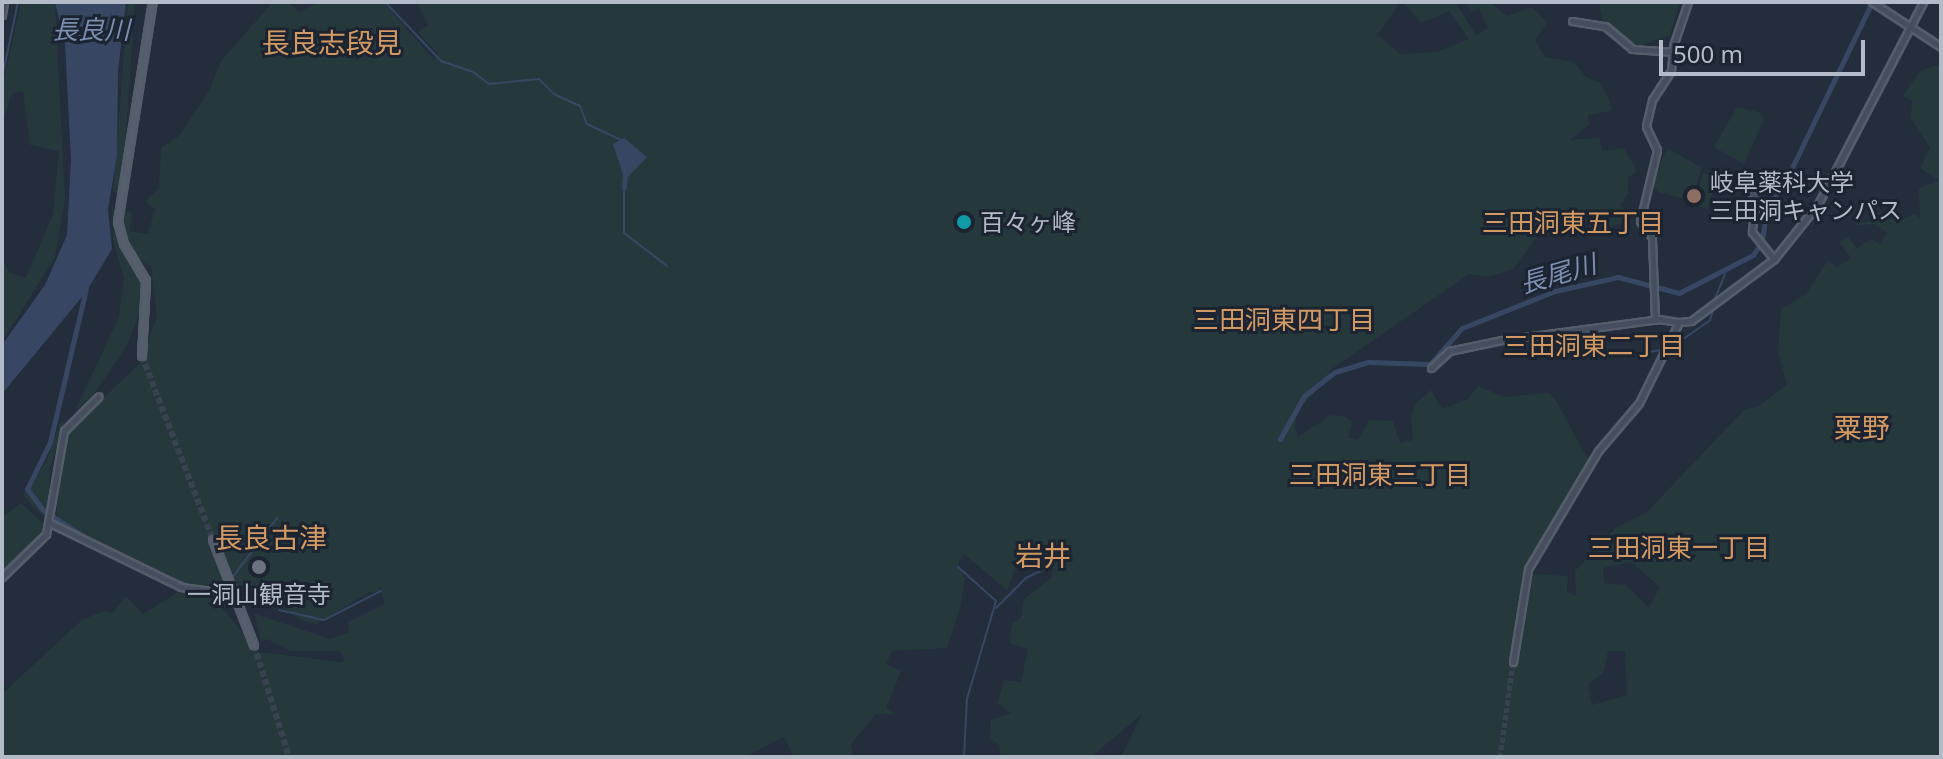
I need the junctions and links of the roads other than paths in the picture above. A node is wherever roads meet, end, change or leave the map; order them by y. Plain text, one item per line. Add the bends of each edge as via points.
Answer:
1 (4, 2) edge
2 (153, 2) edge
3 (1688, 2) edge
4 (1923, 2) edge
5 (1873, 3) edge
6 (2, 15) edge
7 (1572, 21) dead end
8 (1908, 27) junction
9 (1941, 47) edge
10 (1671, 52) junction
11 (1746, 187) dead end
12 (1774, 259) junction
13 (1655, 320) junction
14 (1679, 322) junction
15 (142, 356) tunnel mouth
16 (1431, 368) dead end
17 (99, 396) dead end
18 (50, 523) junction
19 (213, 540) tunnel mouth
20 (2, 577) edge
21 (236, 594) junction
22 (254, 645) tunnel mouth
23 (1513, 662) tunnel mouth

1 - 6 street
2 - 15 main road via 118,222 124,244 146,281
3 - 10 street
4 - 8 street
5 - 8 street
7 - 10 street via 1605,26 1632,49
8 - 9 street
8 - 12 street via 1836,175
10 - 13 street via 1671,71 1650,105 1646,130 1657,150 1640,221 1652,237
11 - 12 street via 1756,197 1751,228
12 - 14 street via 1691,321
13 - 14 street
13 - 16 street via 1449,351
14 - 23 street via 1639,403 1610,433 1531,562
17 - 18 street via 64,431 55,463
18 - 20 street via 39,546
18 - 21 street via 181,587
19 - 21 main road
21 - 22 main road

